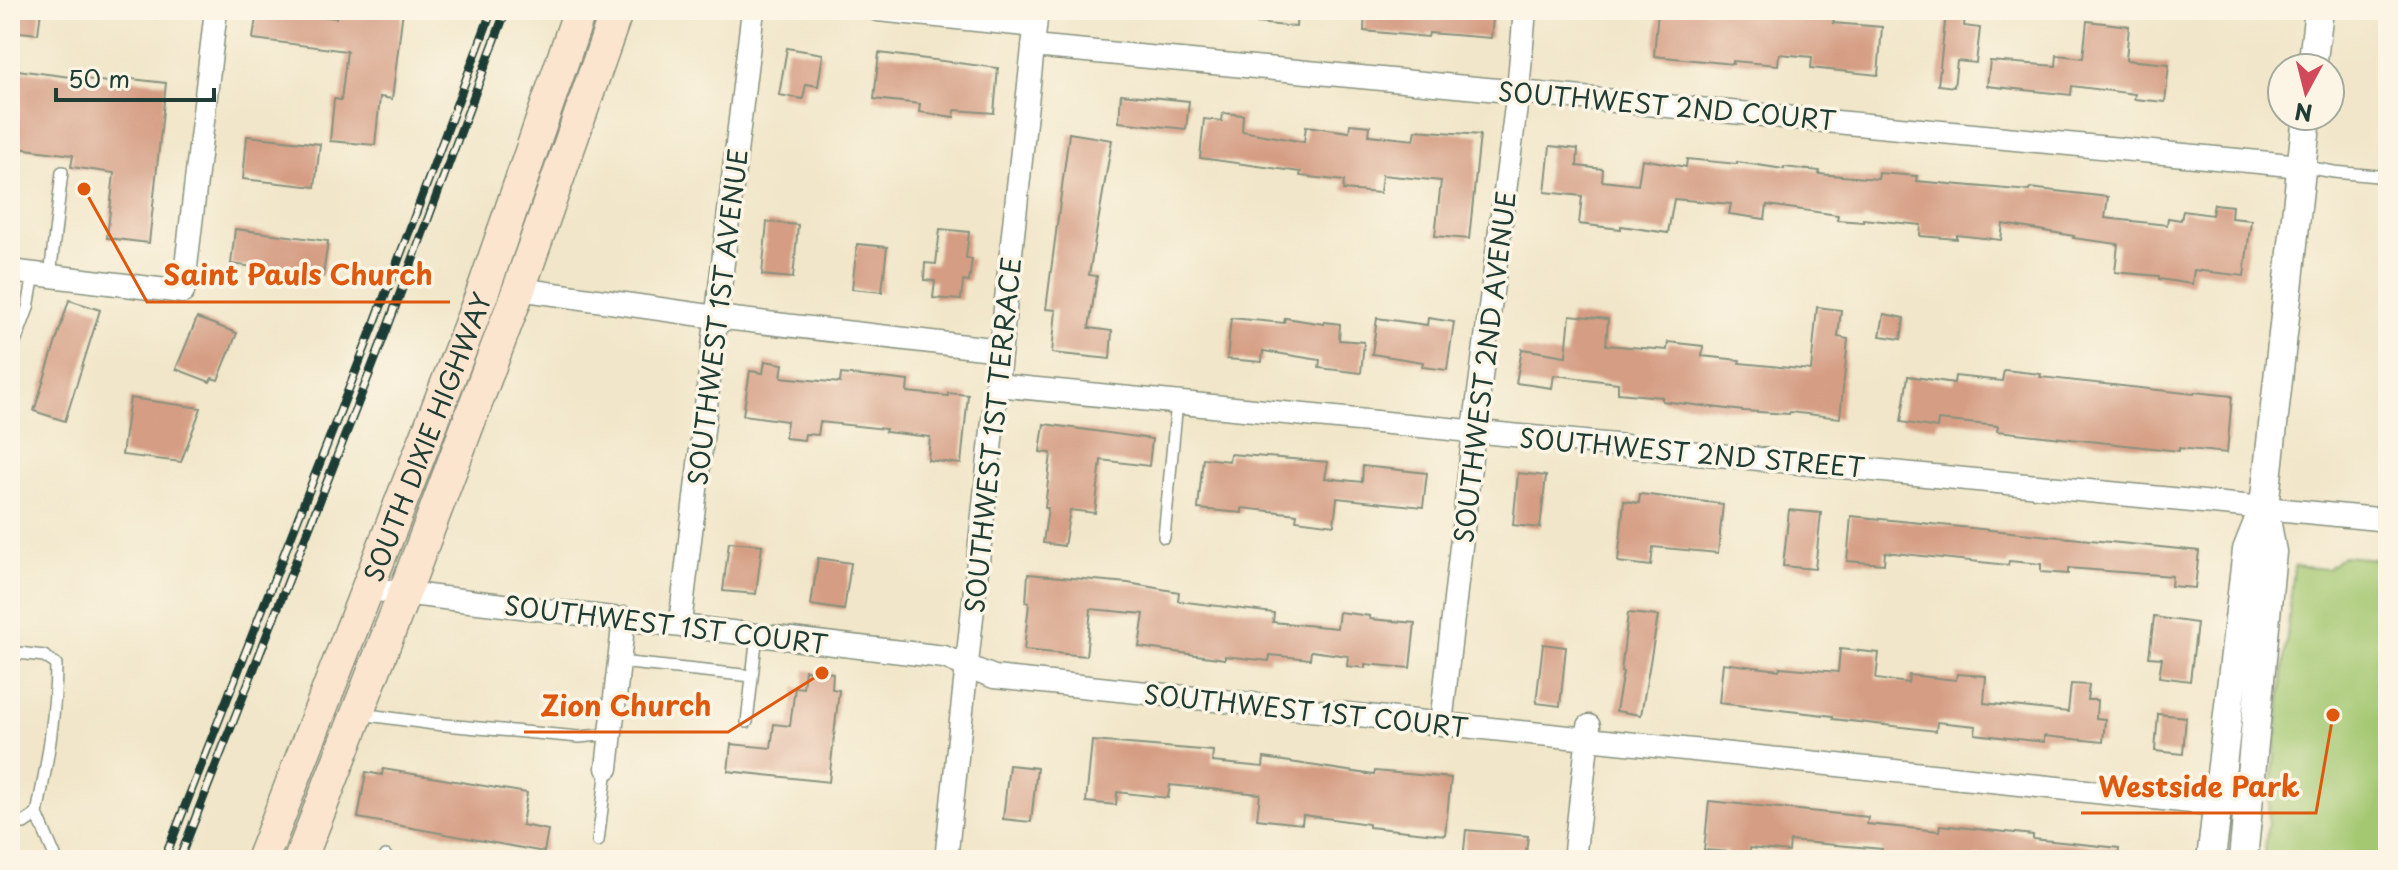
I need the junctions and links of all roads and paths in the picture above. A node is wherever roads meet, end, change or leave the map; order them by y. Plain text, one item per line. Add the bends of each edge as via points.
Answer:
1 (216, 10) edge
2 (580, 10) edge
3 (617, 10) edge
4 (753, 10) edge
5 (878, 10) edge
6 (1525, 10) edge
7 (2319, 10) edge
8 (1035, 27) edge
9 (2314, 52) edge
10 (1518, 91) junction
11 (2305, 132) edge
12 (2301, 166) junction
13 (62, 172) dead end
14 (2388, 177) edge
15 (10, 271) edge
16 (42, 275) junction
17 (519, 289) junction
18 (716, 317) junction
19 (1000, 350) junction
20 (10, 356) edge
21 (996, 385) junction
22 (1177, 402) junction
23 (1474, 431) junction
24 (2264, 507) junction
25 (2388, 520) edge
26 (1164, 537) dead end
27 (368, 589) junction
28 (404, 594) junction
29 (624, 618) junction
30 (680, 624) junction
31 (757, 634) junction
32 (10, 652) edge
33 (619, 662) junction
34 (967, 666) junction
35 (752, 676) junction
36 (358, 714) junction
37 (747, 722) dead end
38 (1441, 724) junction
39 (1589, 732) junction
40 (611, 734) junction
41 (607, 768) joint
42 (2217, 805) junction
43 (2249, 808) junction
44 (37, 814) junction
45 (10, 822) edge
46 (598, 841) dead end
47 (54, 858) edge
48 (262, 860) edge
49 (300, 860) edge
50 (946, 860) edge
51 (1574, 860) edge
52 (2211, 860) edge
53 (2243, 860) edge

1 - 16 street via 183,292
2 - 27 main road, SOUTH DIXIE HIGHWAY via 483,291
3 - 17 main road, SOUTH DIXIE HIGHWAY
4 - 18 street, SOUTHWEST 1ST AVENUE
5 - 8 street, SOUTHWEST 2ND COURT
6 - 10 street, SOUTHWEST 2ND AVENUE
7 - 9 street
8 - 10 street, SOUTHWEST 2ND COURT
8 - 19 street, SOUTHWEST 1ST TERRACE
10 - 12 street, SOUTHWEST 2ND COURT
10 - 23 street, SOUTHWEST 2ND AVENUE
11 - 12 street
12 - 14 lane
12 - 24 street
13 - 16 lane
15 - 16 street
16 - 20 lane
17 - 18 street
17 - 28 main road, SOUTH DIXIE HIGHWAY
18 - 19 street
18 - 30 street, SOUTHWEST 1ST AVENUE
19 - 21 street, SOUTHWEST 1ST TERRACE
21 - 22 street, SOUTHWEST 2ND STREET
21 - 34 street, SOUTHWEST 1ST TERRACE
22 - 23 street, SOUTHWEST 2ND STREET
22 - 26 lane
23 - 24 street, SOUTHWEST 2ND STREET
23 - 38 street, SOUTHWEST 2ND AVENUE
24 - 25 street, SOUTHWEST 2ND STREET
24 - 42 street via 2247,550
24 - 43 street via 2272,552
27 - 28 street, SOUTHWEST 1ST COURT
27 - 48 main road, SOUTH DIXIE HIGHWAY
28 - 29 street, SOUTHWEST 1ST COURT
28 - 36 main road, SOUTH DIXIE HIGHWAY
29 - 30 street, SOUTHWEST 1ST COURT
29 - 33 street
30 - 31 street, SOUTHWEST 1ST COURT
31 - 34 street, SOUTHWEST 1ST COURT via 944,657
31 - 35 lane
32 - 44 lane via 44,656 56,664
33 - 35 lane
33 - 40 street
34 - 38 street, SOUTHWEST 1ST COURT via 994,677
34 - 50 street, SOUTHWEST 1ST TERRACE
35 - 37 lane
36 - 40 lane via 564,736
36 - 49 main road, SOUTH DIXIE HIGHWAY
38 - 39 street, SOUTHWEST 1ST COURT
39 - 42 street, SOUTHWEST 1ST COURT
39 - 51 street
40 - 41 street
41 - 46 lane
42 - 43 street, SOUTHWEST 1ST COURT
42 - 52 street
43 - 53 street
44 - 45 lane via 24,823
44 - 47 lane

